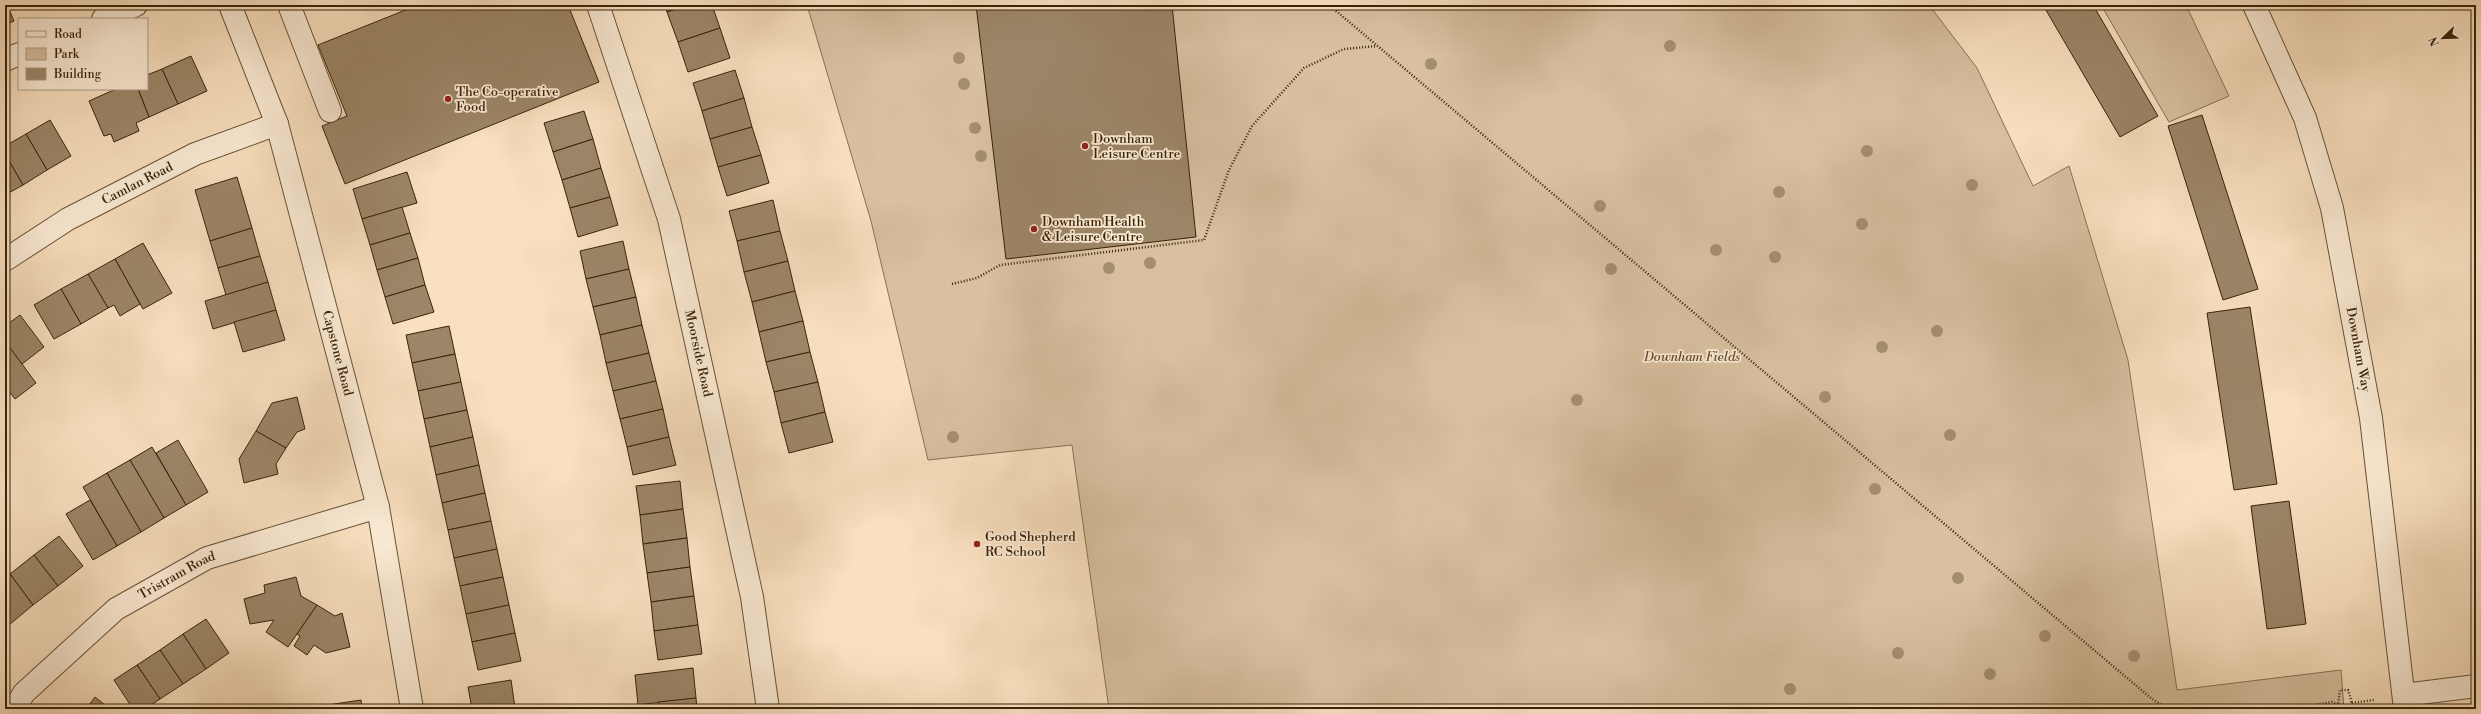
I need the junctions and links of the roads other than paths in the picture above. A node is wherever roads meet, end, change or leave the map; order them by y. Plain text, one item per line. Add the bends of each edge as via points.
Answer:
1 (136, 5) edge
2 (230, 5) edge
3 (598, 5) edge
4 (2254, 5) edge
5 (296, 7) edge
6 (105, 18) edge
7 (18, 54) edge
8 (5, 60) edge
9 (330, 110) dead end
10 (277, 124) junction
11 (5, 260) edge
12 (378, 507) junction
13 (2476, 686) edge
14 (2404, 702) edge
15 (14, 709) edge
16 (412, 709) edge
17 (768, 709) edge

1 - 6 street
2 - 10 street, Capstone Road
3 - 17 street, Moorside Road via 669,219 752,597
4 - 14 street, Downham Way via 2305,118 2332,208 2371,418
5 - 9 street
7 - 8 street
10 - 11 street, Camlan Road via 195,154 68,219
10 - 12 street, Capstone Road
12 - 15 street, Tristram Road via 206,558 116,609 24,693
12 - 16 street, Capstone Road
13 - 14 street

